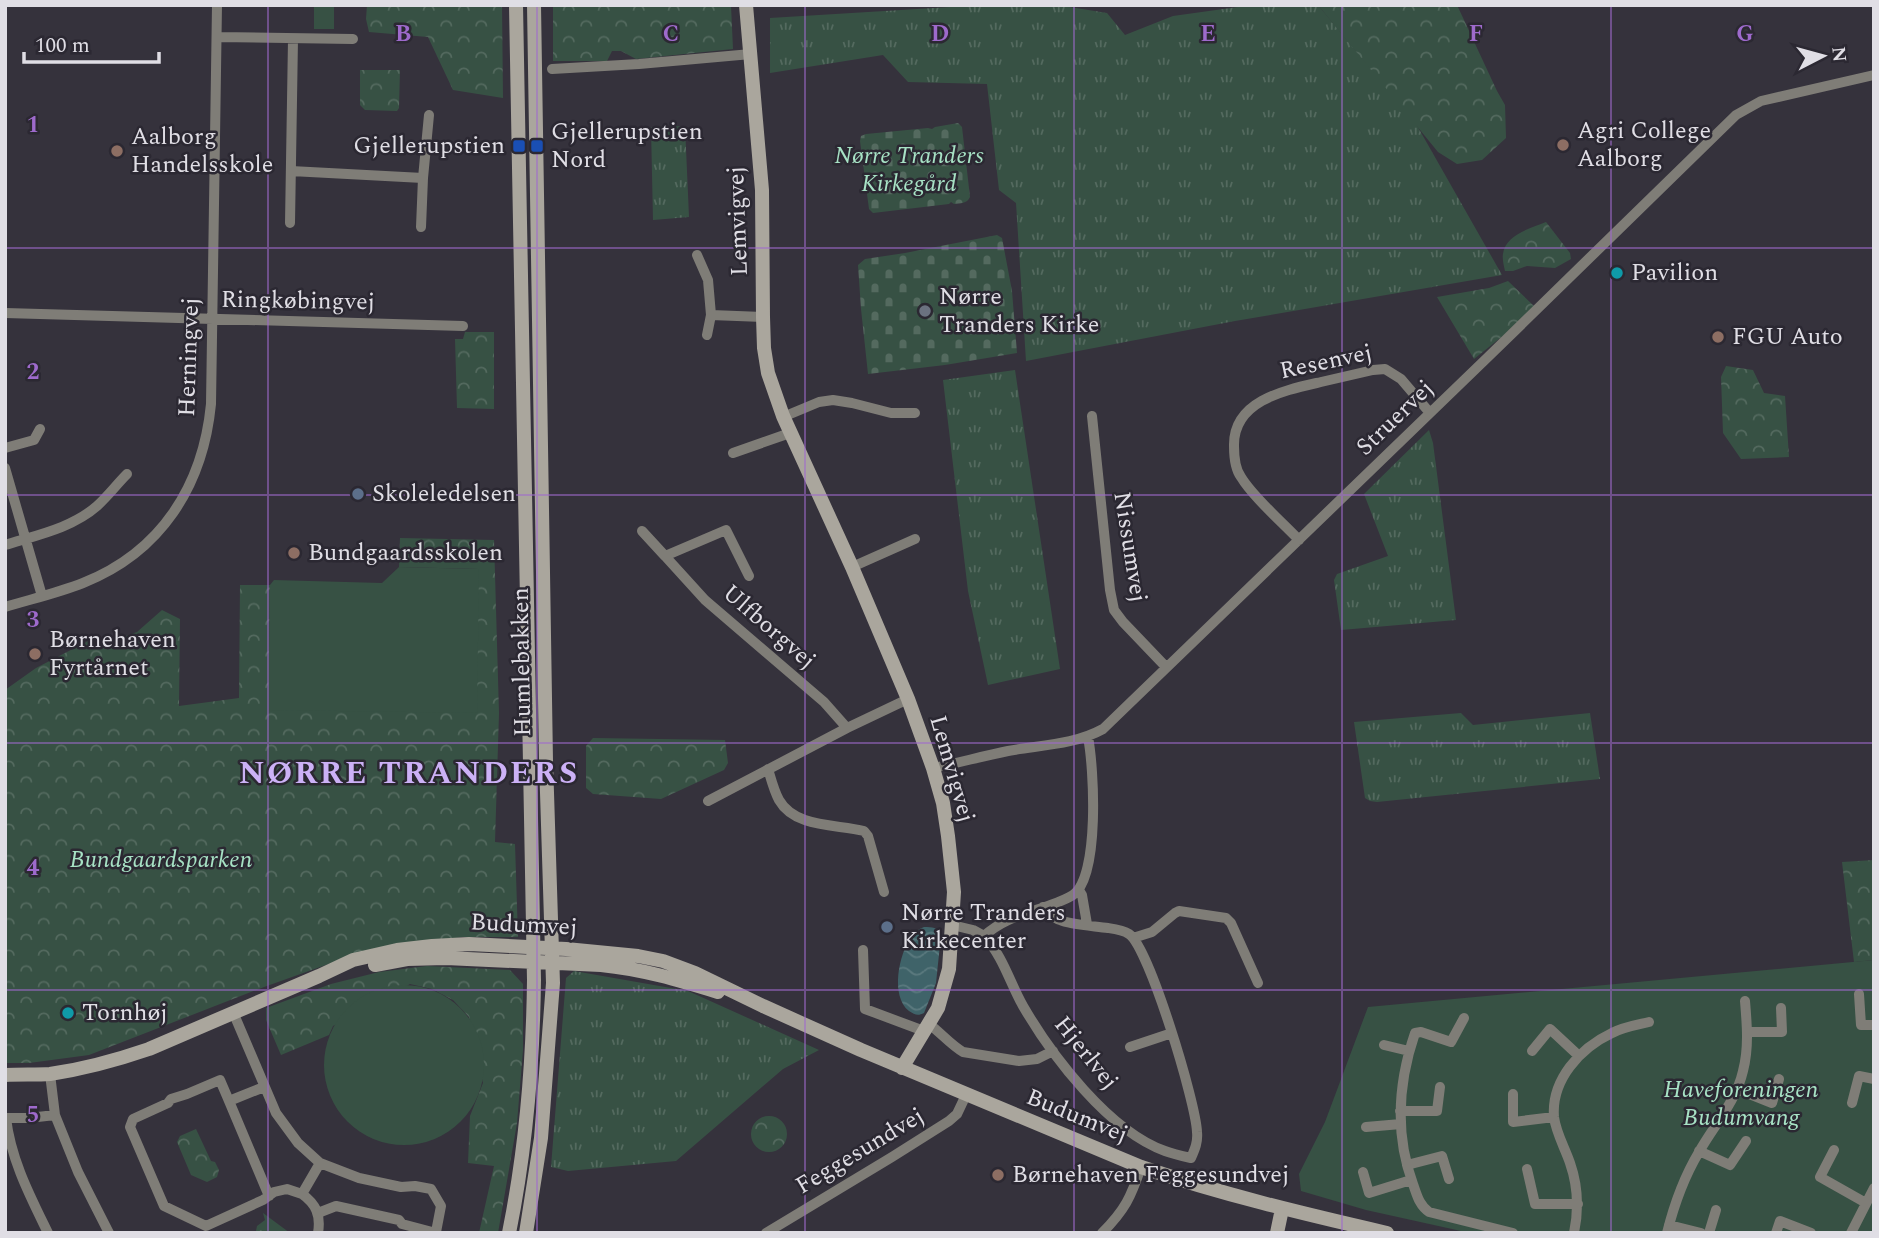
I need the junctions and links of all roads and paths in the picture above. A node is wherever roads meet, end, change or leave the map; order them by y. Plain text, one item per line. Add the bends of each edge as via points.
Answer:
1 (217, 5) edge
2 (516, 5) edge
3 (534, 5) edge
4 (746, 5) edge
5 (216, 37) junction
6 (293, 38) junction
7 (353, 39) dead end
8 (751, 54) junction
9 (552, 69) dead end
10 (1874, 75) edge
11 (429, 115) dead end
12 (291, 171) junction
13 (423, 178) junction
14 (290, 223) dead end
15 (421, 227) dead end
16 (697, 255) dead end
17 (5, 313) edge
18 (711, 315) junction
19 (763, 317) junction
20 (212, 320) junction
21 (463, 326) dead end
22 (707, 335) dead end
23 (915, 413) dead end
24 (1430, 413) junction
25 (1092, 416) dead end
26 (783, 417) junction
27 (40, 429) dead end
28 (790, 433) junction
29 (5, 448) edge
30 (733, 453) dead end
31 (5, 468) edge
32 (127, 474) dead end
33 (642, 531) dead end
34 (26, 539) junction
35 (915, 539) dead end
36 (1299, 540) junction
37 (5, 545) edge
38 (665, 556) junction
39 (852, 567) junction
40 (749, 576) dead end
41 (42, 596) junction
42 (5, 607) edge
43 (1166, 667) junction
44 (908, 699) junction
45 (847, 728) junction
46 (1088, 737) junction
47 (933, 768) junction
48 (768, 769) junction
49 (708, 801) dead end
50 (1079, 890) junction
51 (884, 892) dead end
52 (1043, 907) junction
53 (1087, 924) junction
54 (951, 925) junction
55 (984, 936) junction
56 (1133, 937) junction
57 (543, 955) junction
58 (877, 958) dead end
59 (1258, 983) dead end
60 (1859, 994) dead end
61 (1745, 1001) dead end
62 (1781, 1008) dead end
63 (233, 1012) junction
64 (1464, 1018) dead end
65 (1649, 1022) dead end
66 (1874, 1025) edge
67 (927, 1028) junction
68 (1747, 1032) junction
69 (1172, 1033) junction
70 (1384, 1045) dead end
71 (1130, 1047) dead end
72 (1053, 1051) junction
73 (1409, 1051) junction
74 (1532, 1051) dead end
75 (1579, 1056) junction
76 (902, 1068) junction
77 (50, 1073) junction
78 (5, 1074) edge
79 (1779, 1079) dead end
80 (1874, 1079) edge
81 (264, 1087) junction
82 (1440, 1087) dead end
83 (1737, 1089) junction
84 (1513, 1094) dead end
85 (966, 1095) junction
86 (229, 1101) junction
87 (1852, 1103) dead end
88 (1400, 1111) junction
89 (55, 1115) junction
90 (1554, 1117) junction
91 (6, 1118) edge
92 (1401, 1124) junction
93 (1366, 1127) dead end
94 (1746, 1141) dead end
95 (1834, 1150) dead end
96 (1699, 1151) junction
97 (320, 1163) junction
98 (1407, 1165) junction
99 (1141, 1167) junction
100 (1527, 1169) dead end
101 (1363, 1172) dead end
102 (1449, 1179) dead end
103 (1411, 1180) junction
104 (1874, 1188) edge
105 (302, 1194) junction
106 (269, 1196) junction
107 (1866, 1203) junction
108 (1578, 1204) junction
109 (1282, 1209) junction
110 (1716, 1210) dead end
111 (318, 1213) junction
112 (1668, 1229) edge
113 (436, 1232) edge
114 (48, 1233) edge
115 (109, 1233) edge
116 (318, 1233) edge
117 (509, 1233) edge
118 (526, 1233) edge
119 (766, 1233) edge
120 (1102, 1233) edge
121 (1277, 1233) edge
122 (1387, 1233) edge
123 (1513, 1233) edge
124 (1574, 1233) edge
125 (1701, 1233) edge
126 (1709, 1233) edge
127 (1776, 1233) edge
128 (1811, 1233) edge
129 (1851, 1233) edge

1 - 5 street, Herningvej
2 - 57 street, Humlebakken via 531,828
3 - 57 street, Humlebakken via 546,761
4 - 8 street, Lemvigvej
5 - 6 street
5 - 20 street, Herningvej
6 - 7 street
6 - 12 street
8 - 9 street
8 - 19 street, Lemvigvej via 762,190
10 - 24 street, Struervej via 1761,101 1736,115
11 - 13 street
12 - 13 street
12 - 14 street
13 - 15 street
16 - 18 street via 708,280
17 - 20 street, Ringkøbingvej
18 - 19 street
18 - 22 street
19 - 26 street, Lemvigvej via 768,373
20 - 21 street, Ringkøbingvej
20 - 41 street, Herningvej via 208,433 186,494 150,540 123,561 82,584
23 - 26 street via 891,413 833,400
24 - 36 street, Struervej
24 - 36 street, Resenvej via 1401,379 1385,369 1281,391 1249,410 1238,423 1234,439 1240,477
25 - 43 street, Nissumvej via 1114,610
26 - 28 street, Lemvigvej
27 - 29 street via 34,440
28 - 30 street
28 - 39 street, Lemvigvej
31 - 34 street
32 - 34 street via 95,508 66,525
33 - 38 street, Ulfborgvej
34 - 37 street
34 - 41 street
35 - 39 street
36 - 43 street, Struervej
38 - 40 street, Ulfborgvej via 726,530
38 - 45 street, Ulfborgvej via 705,600 824,702
39 - 44 street, Lemvigvej
41 - 42 street, Herningvej
43 - 46 street, Struervej via 1103,729
44 - 45 street
44 - 47 street, Lemvigvej
45 - 48 street
46 - 47 street, Struervej
46 - 50 street via 1093,822 1091,850
47 - 54 street, Lemvigvej via 948,836 954,892
48 - 49 street
48 - 51 street via 778,799 795,816 864,831 869,836
50 - 52 street
50 - 53 street
52 - 53 street via 1063,922
52 - 55 street via 996,925
53 - 56 street
54 - 55 street
54 - 67 street, Lemvigvej via 949,969
55 - 72 street, Hjerlvej
56 - 59 street via 1152,932 1179,911 1226,918
56 - 69 street
57 - 63 street, Budumvej via 407,959 319,976
57 - 76 street, Budumvej via 664,975 763,1006
57 - 117 street, Humlebakken
57 - 118 street via 546,1081
58 - 67 street via 863,954 865,1009
60 - 66 street via 1861,1025
61 - 68 street
62 - 68 street via 1782,1032
63 - 77 street, Budumvej via 149,1049
63 - 81 street
64 - 73 street via 1451,1042 1418,1031
65 - 75 street via 1614,1032
67 - 72 street via 942,1033 963,1052 1019,1061
67 - 76 street, Lemvigvej
68 - 83 street
69 - 71 street
69 - 72 street, Hjerlvej via 1197,1131 1191,1158 1164,1151 1125,1129
70 - 73 street
73 - 88 street
74 - 75 street via 1550,1029
75 - 90 street via 1559,1086
76 - 85 street, Budumvej
77 - 78 street, Budumvej
77 - 89 street
79 - 83 street via 1772,1103
80 - 87 street via 1859,1076
81 - 86 street
81 - 97 street via 286,1128
82 - 88 street via 1437,1111
83 - 96 street
84 - 90 street via 1513,1122
85 - 99 street, Budumvej
85 - 119 street, Feggesundvej via 949,1121
86 - 106 street
86 - 106 street via 220,1080 132,1119 130,1127 164,1206 206,1226
88 - 92 street
89 - 91 street
89 - 115 street
90 - 108 street via 1571,1165
91 - 114 street via 14,1159
92 - 93 street
92 - 98 street
94 - 96 street via 1730,1165
95 - 107 street via 1820,1177
96 - 112 street
97 - 105 street
97 - 113 street via 359,1178 431,1189 441,1206
98 - 102 street via 1442,1156
98 - 103 street
99 - 109 street, Budumvej
99 - 120 street via 1131,1198
100 - 108 street via 1535,1204
101 - 103 street via 1369,1193
103 - 123 street via 1429,1212
104 - 107 street
105 - 106 street via 287,1189
105 - 111 street
107 - 129 street
108 - 124 street
109 - 121 street
109 - 122 street, Budumvej
110 - 126 street
111 - 113 street via 336,1206
111 - 116 street
112 - 125 street
127 - 128 street via 1780,1221

